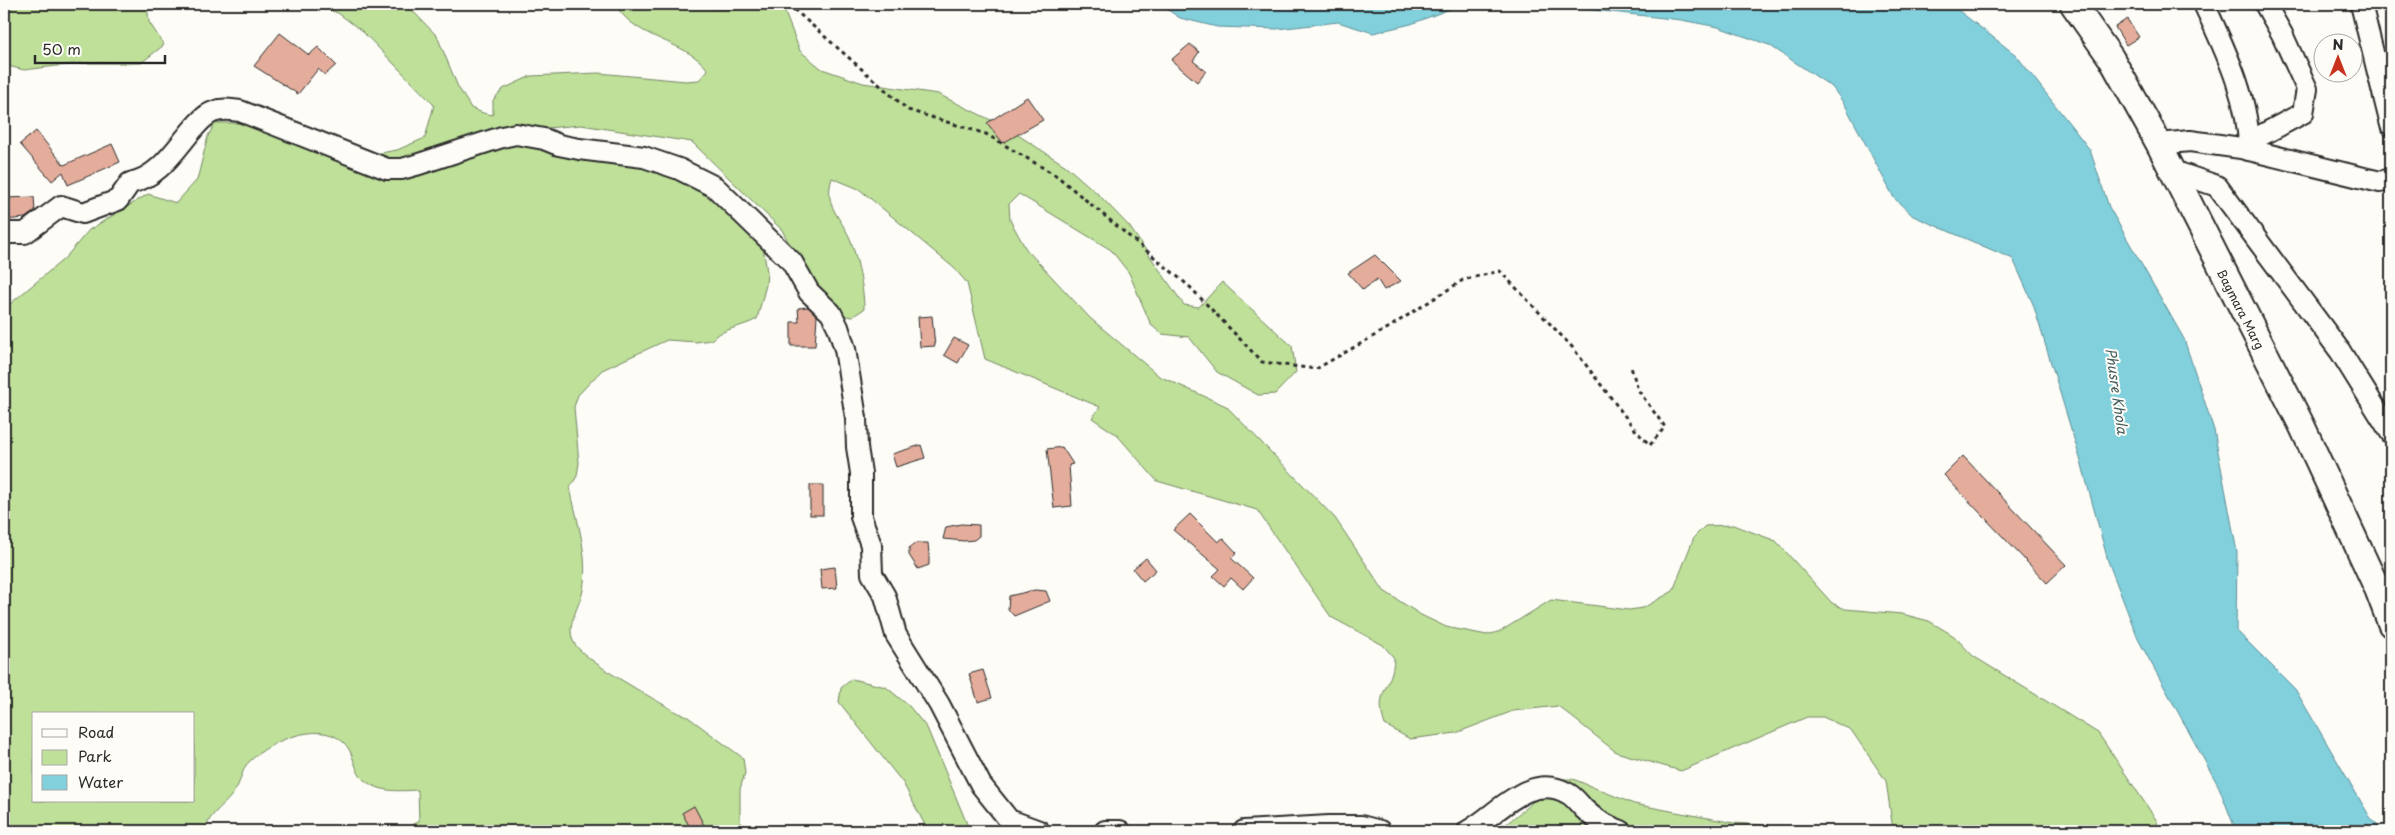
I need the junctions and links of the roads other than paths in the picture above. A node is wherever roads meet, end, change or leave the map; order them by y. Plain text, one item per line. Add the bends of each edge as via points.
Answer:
1 (2072, 4) edge
2 (2204, 4) edge
3 (2265, 4) edge
4 (2361, 4) edge
5 (2391, 125) edge
6 (2159, 144) junction
7 (2249, 150) junction
8 (2170, 170) junction
9 (2391, 179) edge
10 (4, 233) edge
11 (2391, 433) edge
12 (2391, 624) edge
13 (1039, 831) edge
14 (1105, 831) edge
15 (1120, 831) edge
16 (1244, 831) edge
17 (1380, 831) edge
18 (1468, 831) edge
19 (1620, 831) edge

1 - 6 main road, Bagmara Marg via 2111,58
2 - 7 street via 2233,67 2249,132
3 - 7 street via 2307,89 2303,113 2258,137
4 - 5 street
6 - 7 street via 2190,141
6 - 8 main road, Bagmara Marg
7 - 9 street via 2380,182
8 - 11 street via 2217,186 2340,352
8 - 12 main road, Bagmara Marg via 2302,426
10 - 13 street via 24,233 61,206 83,213 118,200 130,183 156,173 201,120 212,112 226,109 240,111 387,169 402,169 516,134 579,149 644,157 679,169 715,187 792,262 809,292 830,313 838,327 850,374 856,418 861,517 871,545 872,574 885,596 896,635 939,704 981,785 1009,820
14 - 15 street
16 - 17 street via 1329,826 1361,826
18 - 19 street via 1516,796 1540,788 1568,793 1586,811

